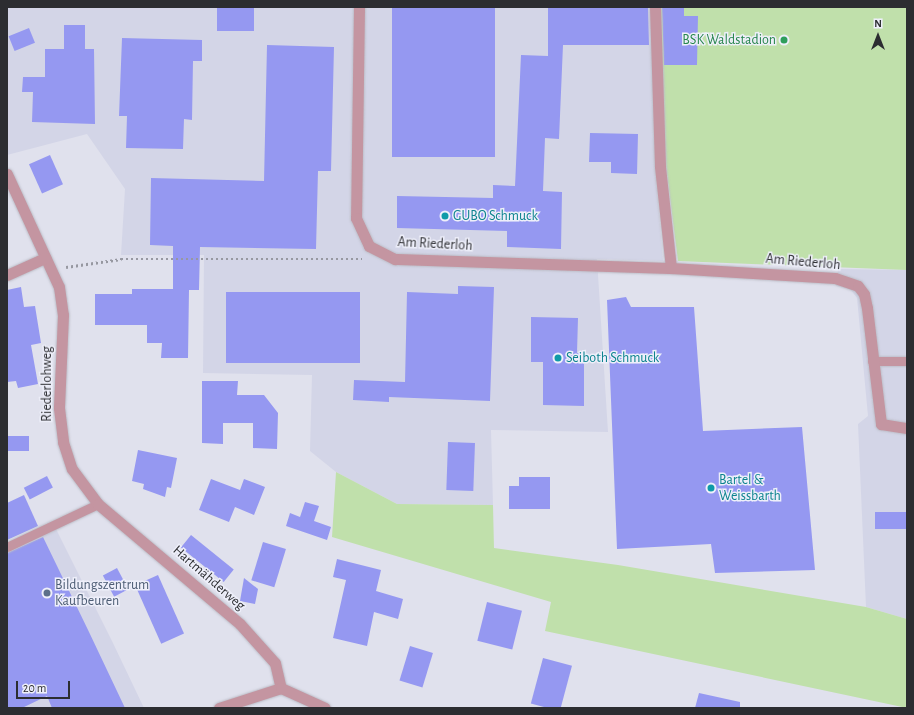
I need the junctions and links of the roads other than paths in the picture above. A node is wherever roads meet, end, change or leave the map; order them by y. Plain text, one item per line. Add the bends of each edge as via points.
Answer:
1 (359, 7) edge
2 (655, 7) edge
3 (7, 174) edge
4 (45, 258) junction
5 (671, 268) junction
6 (7, 275) edge
7 (872, 361) junction
8 (907, 361) edge
9 (907, 428) edge
10 (98, 504) junction
11 (7, 547) edge
12 (281, 688) junction
13 (232, 705) edge
14 (219, 708) edge
15 (325, 708) edge

1 - 5 street, Am Riederloh via 356,218 369,246 395,259
2 - 5 street via 660,166
3 - 4 street, Riederlohweg
4 - 6 street
4 - 10 street, Riederlohweg via 60,287 63,315 60,408 63,442 72,469
5 - 7 street, Am Riederloh via 849,281 858,286 864,294
7 - 8 lane
7 - 9 street, Am Riederloh via 881,424
10 - 11 lane
10 - 12 street, Hartmähderweg via 240,624 274,663
12 - 13 street
12 - 15 street
13 - 14 street

